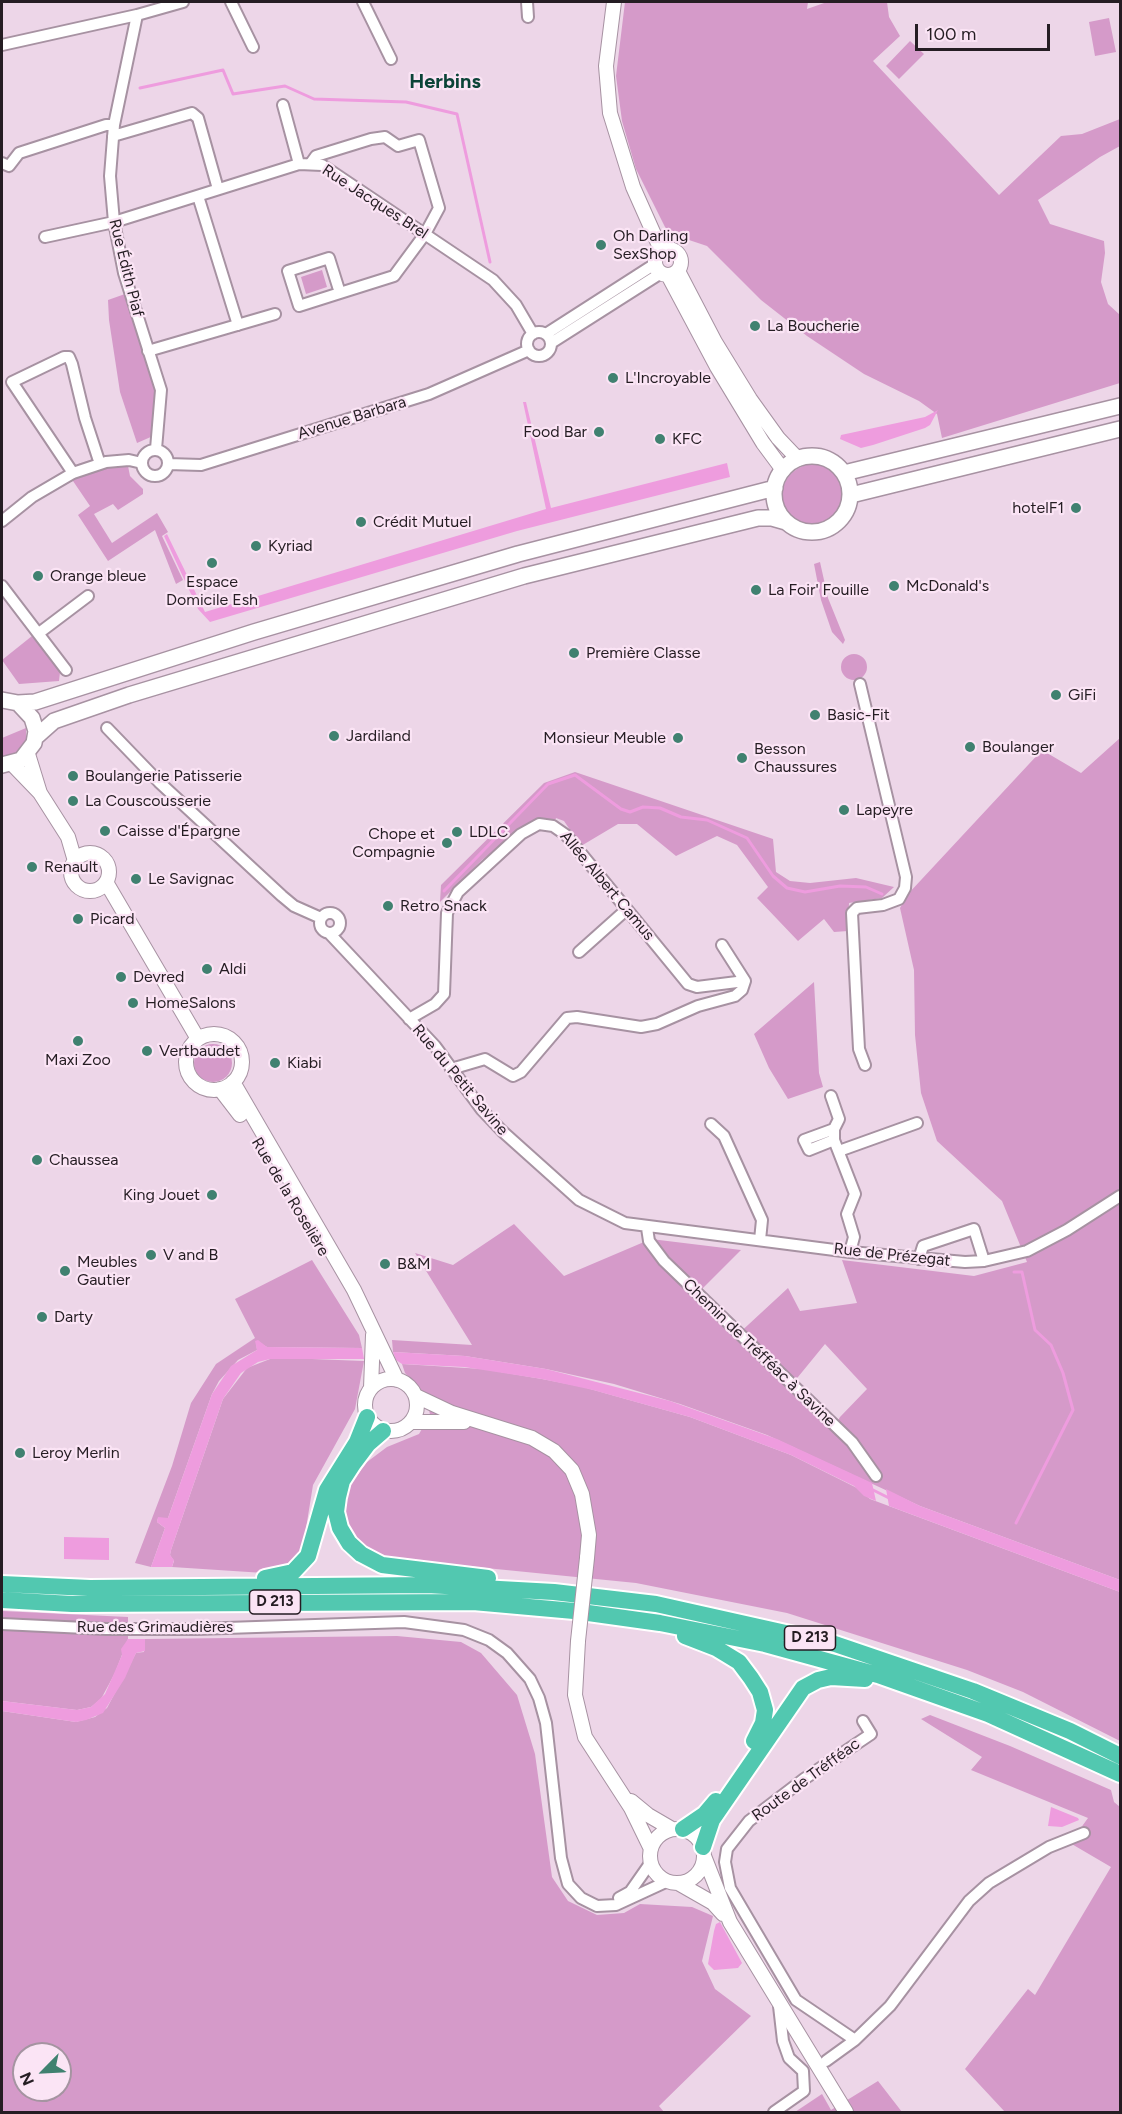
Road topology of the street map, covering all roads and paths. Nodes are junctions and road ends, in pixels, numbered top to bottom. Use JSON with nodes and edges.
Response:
{"nodes":[{"id":1,"x":183,"y":2,"type":"edge"},
{"id":2,"x":231,"y":2,"type":"edge"},
{"id":3,"x":363,"y":2,"type":"edge"},
{"id":4,"x":527,"y":2,"type":"edge"},
{"id":5,"x":614,"y":2,"type":"edge"},
{"id":6,"x":137,"y":15,"type":"junction"},
{"id":7,"x":528,"y":17,"type":"dead end"},
{"id":8,"x":2,"y":45,"type":"edge"},
{"id":9,"x":253,"y":47,"type":"dead end"},
{"id":10,"x":391,"y":58,"type":"dead end"},
{"id":11,"x":283,"y":105,"type":"dead end"},
{"id":12,"x":114,"y":130,"type":"junction"},
{"id":13,"x":2,"y":163,"type":"edge"},
{"id":14,"x":305,"y":164,"type":"junction"},
{"id":15,"x":218,"y":189,"type":"junction"},
{"id":16,"x":198,"y":196,"type":"junction"},
{"id":17,"x":114,"y":222,"type":"junction"},
{"id":18,"x":425,"y":234,"type":"junction"},
{"id":19,"x":45,"y":237,"type":"dead end"},
{"id":20,"x":661,"y":250,"type":"junction"},
{"id":21,"x":665,"y":271,"type":"junction"},
{"id":22,"x":340,"y":293,"type":"junction"},
{"id":23,"x":274,"y":314,"type":"dead end"},
{"id":24,"x":238,"y":324,"type":"junction"},
{"id":25,"x":533,"y":334,"type":"junction"},
{"id":26,"x":548,"y":338,"type":"junction"},
{"id":27,"x":529,"y":350,"type":"junction"},
{"id":28,"x":148,"y":351,"type":"junction"},
{"id":29,"x":1120,"y":406,"type":"edge"},
{"id":30,"x":1120,"y":429,"type":"edge"},
{"id":31,"x":156,"y":449,"type":"junction"},
{"id":32,"x":798,"y":459,"type":"junction"},
{"id":33,"x":142,"y":463,"type":"junction"},
{"id":34,"x":100,"y":464,"type":"junction"},
{"id":35,"x":168,"y":464,"type":"junction"},
{"id":36,"x":783,"y":470,"type":"junction"},
{"id":37,"x":73,"y":473,"type":"junction"},
{"id":38,"x":844,"y":473,"type":"junction"},
{"id":39,"x":775,"y":489,"type":"junction"},
{"id":40,"x":851,"y":495,"type":"junction"},
{"id":41,"x":2,"y":521,"type":"edge"},
{"id":42,"x":786,"y":522,"type":"junction"},
{"id":43,"x":2,"y":586,"type":"edge"},
{"id":44,"x":88,"y":596,"type":"dead end"},
{"id":45,"x":39,"y":633,"type":"junction"},
{"id":46,"x":66,"y":670,"type":"dead end"},
{"id":47,"x":860,"y":684,"type":"dead end"},
{"id":48,"x":7,"y":700,"type":"edge"},
{"id":49,"x":107,"y":728,"type":"dead end"},
{"id":50,"x":36,"y":737,"type":"junction"},
{"id":51,"x":28,"y":754,"type":"junction"},
{"id":52,"x":7,"y":765,"type":"edge"},
{"id":53,"x":40,"y":793,"type":"junction"},
{"id":54,"x":68,"y":837,"type":"junction"},
{"id":55,"x":88,"y":854,"type":"junction"},
{"id":56,"x":75,"y":861,"type":"junction"},
{"id":57,"x":102,"y":886,"type":"junction"},
{"id":58,"x":626,"y":910,"type":"junction"},
{"id":59,"x":321,"y":918,"type":"junction"},
{"id":60,"x":334,"y":931,"type":"junction"},
{"id":61,"x":722,"y":945,"type":"dead end"},
{"id":62,"x":579,"y":952,"type":"dead end"},
{"id":63,"x":745,"y":981,"type":"junction"},
{"id":64,"x":409,"y":1019,"type":"junction"},
{"id":65,"x":198,"y":1039,"type":"junction"},
{"id":66,"x":865,"y":1065,"type":"dead end"},
{"id":67,"x":451,"y":1069,"type":"junction"},
{"id":68,"x":233,"y":1082,"type":"junction"},
{"id":69,"x":220,"y":1089,"type":"junction"},
{"id":70,"x":831,"y":1096,"type":"dead end"},
{"id":71,"x":917,"y":1123,"type":"dead end"},
{"id":72,"x":711,"y":1124,"type":"dead end"},
{"id":73,"x":839,"y":1151,"type":"junction"},
{"id":74,"x":1120,"y":1196,"type":"edge"},
{"id":75,"x":647,"y":1228,"type":"junction"},
{"id":76,"x":760,"y":1240,"type":"junction"},
{"id":77,"x":850,"y":1252,"type":"junction"},
{"id":78,"x":919,"y":1259,"type":"junction"},
{"id":79,"x":984,"y":1261,"type":"junction"},
{"id":80,"x":359,"y":1304,"type":"junction"},
{"id":81,"x":373,"y":1333,"type":"junction"},
{"id":82,"x":397,"y":1380,"type":"junction"},
{"id":83,"x":371,"y":1388,"type":"junction"},
{"id":84,"x":416,"y":1396,"type":"junction"},
{"id":85,"x":367,"y":1417,"type":"junction"},
{"id":86,"x":412,"y":1422,"type":"junction"},
{"id":87,"x":478,"y":1422,"type":"junction"},
{"id":88,"x":383,"y":1431,"type":"junction"},
{"id":89,"x":876,"y":1476,"type":"dead end"},
{"id":90,"x":2,"y":1584,"type":"edge"},
{"id":91,"x":199,"y":1587,"type":"junction"},
{"id":92,"x":554,"y":1592,"type":"junction"},
{"id":93,"x":2,"y":1600,"type":"edge"},
{"id":94,"x":627,"y":1618,"type":"junction"},
{"id":95,"x":2,"y":1624,"type":"edge"},
{"id":96,"x":955,"y":1702,"type":"junction"},
{"id":97,"x":863,"y":1721,"type":"dead end"},
{"id":98,"x":1120,"y":1756,"type":"edge"},
{"id":99,"x":1120,"y":1774,"type":"edge"},
{"id":100,"x":617,"y":1787,"type":"junction"},
{"id":101,"x":677,"y":1829,"type":"junction"},
{"id":102,"x":1084,"y":1833,"type":"dead end"},
{"id":103,"x":704,"y":1852,"type":"junction"},
{"id":104,"x":651,"y":1856,"type":"junction"},
{"id":105,"x":673,"y":1882,"type":"junction"},
{"id":106,"x":581,"y":1898,"type":"junction"},
{"id":107,"x":730,"y":1922,"type":"junction"},
{"id":108,"x":774,"y":1964,"type":"junction"},
{"id":109,"x":762,"y":1974,"type":"junction"},
{"id":110,"x":778,"y":2003,"type":"junction"},
{"id":111,"x":855,"y":2040,"type":"junction"},
{"id":112,"x":826,"y":2061,"type":"dead end"},
{"id":113,"x":774,"y":2112,"type":"edge"},
{"id":114,"x":846,"y":2112,"type":"edge"}],
"edges":[{"from":1,"to":6,"type":"street"},
{"from":2,"to":9,"type":"street"},
{"from":3,"to":10,"type":"street"},
{"from":4,"to":7,"type":"street"},
{"from":5,"to":20,"type":"street"},
{"from":6,"to":8,"type":"street"},
{"from":6,"to":12,"type":"street","name":"Rue Édith Piaf"},
{"from":11,"to":14,"type":"street"},
{"from":12,"to":13,"type":"street"},
{"from":12,"to":15,"type":"street"},
{"from":12,"to":17,"type":"street","name":"Rue Édith Piaf"},
{"from":14,"to":15,"type":"street","name":"Rue Jacques Brel"},
{"from":14,"to":18,"type":"street","name":"Rue Jacques Brel"},
{"from":14,"to":18,"type":"street"},
{"from":15,"to":16,"type":"street","name":"Rue Jacques Brel"},
{"from":16,"to":17,"type":"street","name":"Rue Jacques Brel"},
{"from":16,"to":24,"type":"street"},
{"from":17,"to":19,"type":"street","name":"Rue Jacques Brel"},
{"from":17,"to":28,"type":"street","name":"Rue Édith Piaf"},
{"from":18,"to":22,"type":"street"},
{"from":18,"to":25,"type":"street","name":"Rue Jacques Brel"},
{"from":20,"to":21,"type":"street"},
{"from":20,"to":21,"type":"street"},
{"from":21,"to":26,"type":"street"},
{"from":21,"to":32,"type":"street"},
{"from":21,"to":36,"type":"street"},
{"from":22,"to":22,"type":"street"},
{"from":23,"to":24,"type":"street"},
{"from":24,"to":28,"type":"street"},
{"from":25,"to":26,"type":"street"},
{"from":25,"to":27,"type":"street"},
{"from":26,"to":27,"type":"street"},
{"from":27,"to":35,"type":"street","name":"Avenue Barbara"},
{"from":28,"to":31,"type":"street","name":"Rue Édith Piaf"},
{"from":29,"to":38,"type":"main road"},
{"from":30,"to":40,"type":"main road"},
{"from":31,"to":33,"type":"street"},
{"from":31,"to":35,"type":"street"},
{"from":32,"to":36,"type":"main road"},
{"from":32,"to":38,"type":"main road"},
{"from":33,"to":34,"type":"street"},
{"from":33,"to":35,"type":"street"},
{"from":34,"to":37,"type":"street"},
{"from":34,"to":37,"type":"street"},
{"from":36,"to":39,"type":"main road"},
{"from":37,"to":41,"type":"street"},
{"from":38,"to":40,"type":"main road"},
{"from":39,"to":42,"type":"main road"},
{"from":39,"to":48,"type":"main road"},
{"from":40,"to":42,"type":"main road"},
{"from":42,"to":50,"type":"main road"},
{"from":43,"to":45,"type":"street"},
{"from":44,"to":45,"type":"street"},
{"from":45,"to":46,"type":"street"},
{"from":47,"to":66,"type":"street"},
{"from":48,"to":50,"type":"main road"},
{"from":49,"to":59,"type":"street","name":"Rue du Petit Savine"},
{"from":50,"to":51,"type":"main road"},
{"from":51,"to":52,"type":"main road"},
{"from":51,"to":53,"type":"street"},
{"from":52,"to":53,"type":"street"},
{"from":53,"to":54,"type":"street"},
{"from":54,"to":55,"type":"street"},
{"from":54,"to":56,"type":"street"},
{"from":55,"to":56,"type":"street"},
{"from":55,"to":57,"type":"street"},
{"from":56,"to":57,"type":"street"},
{"from":57,"to":65,"type":"street"},
{"from":58,"to":62,"type":"street"},
{"from":58,"to":63,"type":"street","name":"Allée Albert Camus"},
{"from":58,"to":64,"type":"street","name":"Allée Albert Camus"},
{"from":59,"to":60,"type":"street","name":"Rue du Petit Savine"},
{"from":59,"to":60,"type":"street","name":"Rue du Petit Savine"},
{"from":60,"to":64,"type":"street","name":"Rue du Petit Savine"},
{"from":61,"to":63,"type":"street"},
{"from":63,"to":67,"type":"street"},
{"from":64,"to":67,"type":"street","name":"Rue du Petit Savine"},
{"from":65,"to":68,"type":"street"},
{"from":65,"to":69,"type":"street"},
{"from":67,"to":75,"type":"street","name":"Rue du Petit Savine"},
{"from":68,"to":69,"type":"street"},
{"from":68,"to":80,"type":"street","name":"Rue de la Roselière"},
{"from":69,"to":80,"type":"street","name":"Rue de la Roselière"},
{"from":70,"to":73,"type":"street"},
{"from":71,"to":73,"type":"street"},
{"from":72,"to":76,"type":"street"},
{"from":73,"to":77,"type":"street"},
{"from":74,"to":79,"type":"street","name":"Rue de Prézegat"},
{"from":75,"to":76,"type":"street","name":"Rue de Prézegat"},
{"from":75,"to":89,"type":"street","name":"Chemin de Tréfféac à Savine"},
{"from":76,"to":77,"type":"street","name":"Rue de Prézegat"},
{"from":77,"to":78,"type":"street","name":"Rue de Prézegat"},
{"from":78,"to":79,"type":"street","name":"Rue de Prézegat"},
{"from":78,"to":79,"type":"street"},
{"from":80,"to":81,"type":"street","name":"Rue de la Roselière"},
{"from":81,"to":82,"type":"street","name":"Rue de la Roselière"},
{"from":81,"to":83,"type":"street","name":"Rue de la Roselière"},
{"from":82,"to":83,"type":"street"},
{"from":82,"to":84,"type":"street"},
{"from":83,"to":85,"type":"street"},
{"from":84,"to":86,"type":"street"},
{"from":84,"to":87,"type":"street"},
{"from":85,"to":88,"type":"street"},
{"from":85,"to":91,"type":"highway"},
{"from":86,"to":87,"type":"street"},
{"from":86,"to":88,"type":"street"},
{"from":87,"to":100,"type":"street","bridge":true},
{"from":88,"to":92,"type":"highway"},
{"from":90,"to":91,"type":"highway","number":"D 213"},
{"from":91,"to":92,"type":"highway","number":"D 213"},
{"from":92,"to":98,"type":"highway","number":"D 213"},
{"from":93,"to":94,"type":"highway","number":"D 213"},
{"from":94,"to":96,"type":"highway","number":"D 213"},
{"from":94,"to":101,"type":"highway"},
{"from":95,"to":106,"type":"street","name":"Rue des Grimaudières"},
{"from":96,"to":99,"type":"highway","number":"D 213"},
{"from":96,"to":103,"type":"highway"},
{"from":97,"to":108,"type":"street","name":"Route de Tréfféac"},
{"from":100,"to":101,"type":"street"},
{"from":100,"to":104,"type":"street"},
{"from":101,"to":103,"type":"street"},
{"from":101,"to":104,"type":"street"},
{"from":102,"to":111,"type":"street"},
{"from":103,"to":105,"type":"street"},
{"from":103,"to":107,"type":"street"},
{"from":104,"to":105,"type":"street"},
{"from":104,"to":106,"type":"street"},
{"from":105,"to":106,"type":"street"},
{"from":105,"to":107,"type":"street"},
{"from":107,"to":109,"type":"street"},
{"from":108,"to":109,"type":"street"},
{"from":108,"to":111,"type":"street","name":"Route de Tréfféac"},
{"from":109,"to":110,"type":"street"},
{"from":110,"to":113,"type":"street"},
{"from":110,"to":114,"type":"street"},
{"from":111,"to":112,"type":"street"}]}
